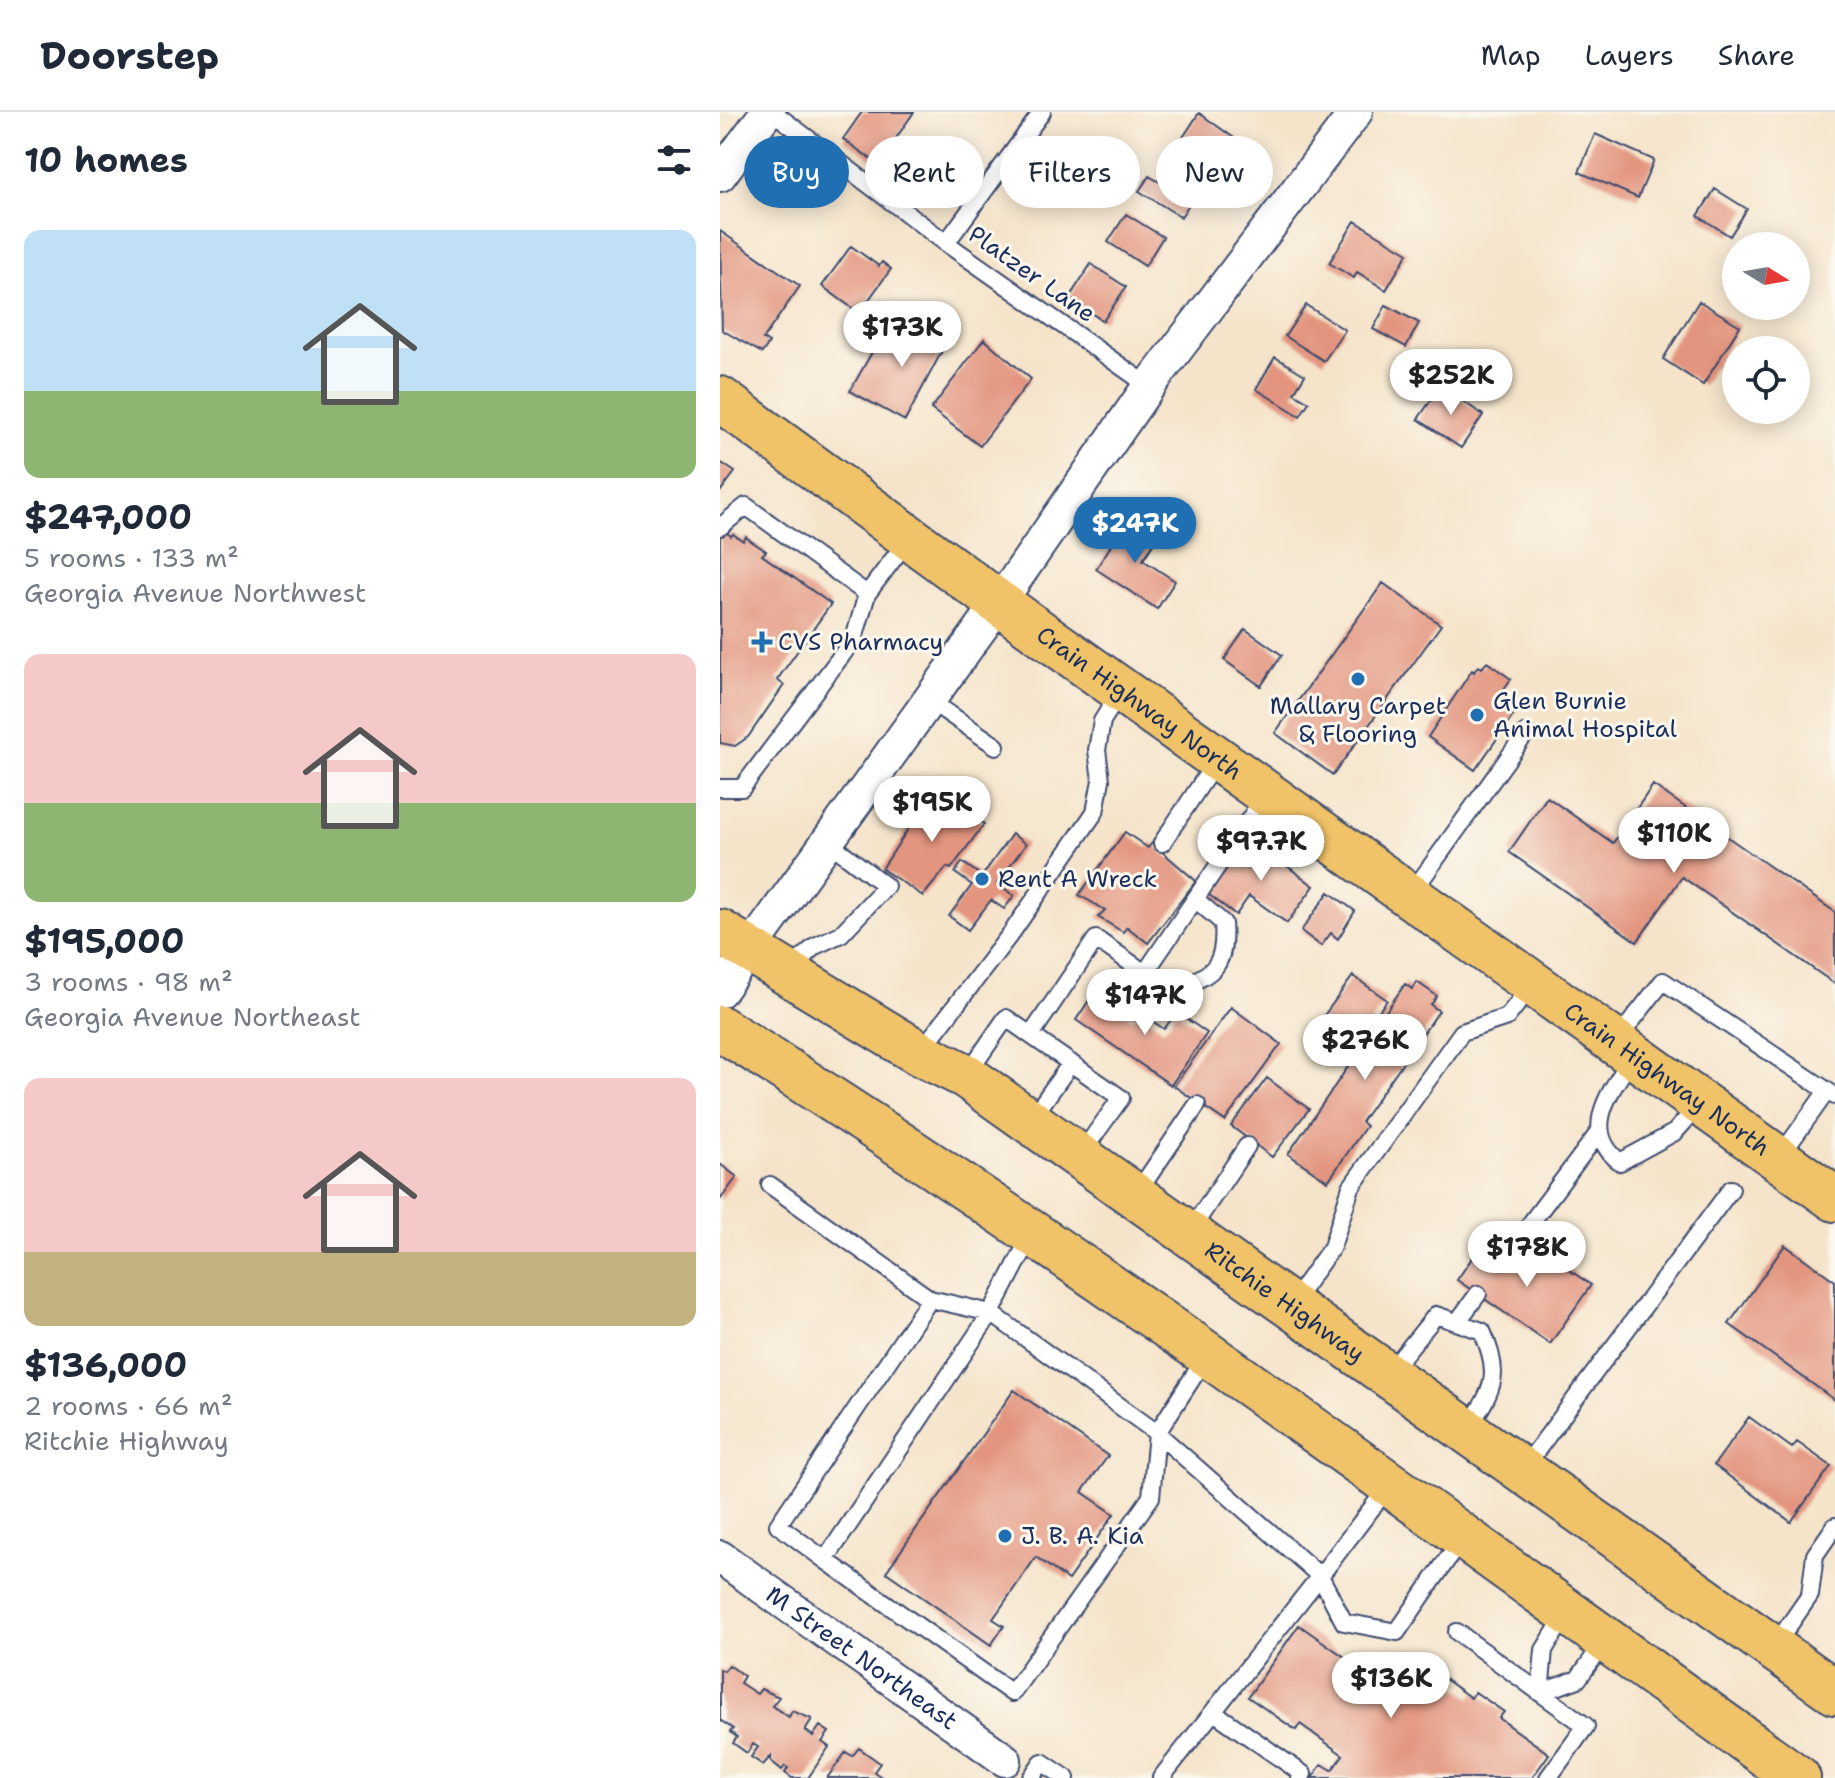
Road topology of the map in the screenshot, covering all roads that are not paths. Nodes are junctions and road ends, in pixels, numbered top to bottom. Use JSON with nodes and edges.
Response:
{"nodes":[{"id":1,"x":770,"y":112,"type":"edge"},
{"id":2,"x":1042,"y":112,"type":"edge"},
{"id":3,"x":1356,"y":112,"type":"edge"},
{"id":4,"x":720,"y":175,"type":"edge"},
{"id":5,"x":946,"y":243,"type":"junction"},
{"id":6,"x":1149,"y":386,"type":"junction"},
{"id":7,"x":720,"y":399,"type":"edge"},
{"id":8,"x":720,"y":527,"type":"edge"},
{"id":9,"x":910,"y":537,"type":"junction"},
{"id":10,"x":867,"y":594,"type":"junction"},
{"id":11,"x":999,"y":603,"type":"junction"},
{"id":12,"x":1122,"y":690,"type":"junction"},
{"id":13,"x":929,"y":700,"type":"junction"},
{"id":14,"x":1526,"y":733,"type":"dead end"},
{"id":15,"x":996,"y":746,"type":"dead end"},
{"id":16,"x":1218,"y":758,"type":"junction"},
{"id":17,"x":720,"y":788,"type":"edge"},
{"id":18,"x":1267,"y":794,"type":"junction"},
{"id":19,"x":827,"y":841,"type":"junction"},
{"id":20,"x":1162,"y":843,"type":"dead end"},
{"id":21,"x":1410,"y":896,"type":"junction"},
{"id":22,"x":1195,"y":899,"type":"junction"},
{"id":23,"x":735,"y":940,"type":"edge"},
{"id":24,"x":788,"y":971,"type":"junction"},
{"id":25,"x":1145,"y":973,"type":"junction"},
{"id":26,"x":1533,"y":984,"type":"junction"},
{"id":27,"x":720,"y":991,"type":"edge"},
{"id":28,"x":720,"y":1028,"type":"edge"},
{"id":29,"x":1031,"y":1035,"type":"junction"},
{"id":30,"x":1625,"y":1049,"type":"junction"},
{"id":31,"x":919,"y":1053,"type":"junction"},
{"id":32,"x":1071,"y":1063,"type":"junction"},
{"id":33,"x":966,"y":1076,"type":"junction"},
{"id":34,"x":1831,"y":1093,"type":"edge"},
{"id":35,"x":1701,"y":1103,"type":"junction"},
{"id":36,"x":1197,"y":1105,"type":"dead end"},
{"id":37,"x":1030,"y":1121,"type":"junction"},
{"id":38,"x":1599,"y":1132,"type":"junction"},
{"id":39,"x":1247,"y":1146,"type":"dead end"},
{"id":40,"x":1079,"y":1157,"type":"junction"},
{"id":41,"x":1779,"y":1159,"type":"junction"},
{"id":42,"x":770,"y":1185,"type":"dead end"},
{"id":43,"x":1731,"y":1189,"type":"dead end"},
{"id":44,"x":1135,"y":1197,"type":"junction"},
{"id":45,"x":1835,"y":1199,"type":"edge"},
{"id":46,"x":1033,"y":1233,"type":"junction"},
{"id":47,"x":1188,"y":1234,"type":"junction"},
{"id":48,"x":1503,"y":1260,"type":"dead end"},
{"id":49,"x":1478,"y":1294,"type":"dead end"},
{"id":50,"x":930,"y":1299,"type":"junction"},
{"id":51,"x":1289,"y":1308,"type":"junction"},
{"id":52,"x":991,"y":1313,"type":"junction"},
{"id":53,"x":1458,"y":1321,"type":"junction"},
{"id":54,"x":1207,"y":1356,"type":"junction"},
{"id":55,"x":1387,"y":1376,"type":"junction"},
{"id":56,"x":1466,"y":1431,"type":"junction"},
{"id":57,"x":1157,"y":1433,"type":"junction"},
{"id":58,"x":1522,"y":1471,"type":"junction"},
{"id":59,"x":1389,"y":1486,"type":"junction"},
{"id":60,"x":1835,"y":1526,"type":"edge"},
{"id":61,"x":1462,"y":1538,"type":"junction"},
{"id":62,"x":720,"y":1557,"type":"edge"},
{"id":63,"x":825,"y":1560,"type":"junction"},
{"id":64,"x":1320,"y":1576,"type":"junction"},
{"id":65,"x":1567,"y":1613,"type":"junction"},
{"id":66,"x":1457,"y":1632,"type":"dead end"},
{"id":67,"x":1606,"y":1640,"type":"junction"},
{"id":68,"x":1773,"y":1648,"type":"junction"},
{"id":69,"x":1835,"y":1692,"type":"edge"},
{"id":70,"x":1540,"y":1693,"type":"junction"},
{"id":71,"x":1215,"y":1713,"type":"junction"},
{"id":72,"x":1018,"y":1769,"type":"edge"},
{"id":73,"x":1066,"y":1778,"type":"edge"},
{"id":74,"x":1161,"y":1778,"type":"edge"},
{"id":75,"x":1300,"y":1778,"type":"edge"},
{"id":76,"x":1548,"y":1778,"type":"edge"},
{"id":77,"x":1798,"y":1778,"type":"edge"}],
"edges":[{"from":1,"to":4,"type":"street"},
{"from":1,"to":5,"type":"lane","name":"Platzer Lane"},
{"from":2,"to":5,"type":"lane"},
{"from":3,"to":6,"type":"street"},
{"from":5,"to":6,"type":"lane","name":"Platzer Lane"},
{"from":6,"to":11,"type":"street"},
{"from":7,"to":9,"type":"main road","name":"Crain Highway North"},
{"from":8,"to":10,"type":"lane"},
{"from":9,"to":10,"type":"lane"},
{"from":9,"to":11,"type":"main road","name":"Crain Highway North"},
{"from":10,"to":17,"type":"lane"},
{"from":11,"to":12,"type":"main road","name":"Crain Highway North"},
{"from":11,"to":13,"type":"street"},
{"from":12,"to":16,"type":"main road","name":"Crain Highway North"},
{"from":12,"to":31,"type":"lane"},
{"from":13,"to":15,"type":"lane"},
{"from":13,"to":19,"type":"street"},
{"from":14,"to":21,"type":"lane"},
{"from":16,"to":18,"type":"main road","name":"Crain Highway North"},
{"from":16,"to":20,"type":"lane"},
{"from":18,"to":21,"type":"main road","name":"Crain Highway North"},
{"from":18,"to":22,"type":"lane"},
{"from":19,"to":23,"type":"street"},
{"from":19,"to":24,"type":"lane"},
{"from":21,"to":26,"type":"main road","name":"Crain Highway North"},
{"from":22,"to":25,"type":"lane"},
{"from":22,"to":25,"type":"lane"},
{"from":23,"to":24,"type":"main road","name":"Ritchie Highway"},
{"from":23,"to":27,"type":"street"},
{"from":24,"to":31,"type":"main road","name":"Ritchie Highway"},
{"from":25,"to":29,"type":"lane"},
{"from":26,"to":30,"type":"main road","name":"Crain Highway North"},
{"from":26,"to":51,"type":"lane"},
{"from":28,"to":46,"type":"main road"},
{"from":29,"to":32,"type":"lane"},
{"from":29,"to":33,"type":"lane"},
{"from":30,"to":34,"type":"lane"},
{"from":30,"to":35,"type":"main road","name":"Crain Highway North"},
{"from":30,"to":38,"type":"lane"},
{"from":31,"to":33,"type":"main road","name":"Ritchie Highway"},
{"from":32,"to":37,"type":"lane"},
{"from":32,"to":40,"type":"lane"},
{"from":33,"to":37,"type":"main road","name":"Ritchie Highway"},
{"from":34,"to":41,"type":"lane"},
{"from":35,"to":38,"type":"lane"},
{"from":35,"to":41,"type":"main road","name":"Crain Highway North"},
{"from":36,"to":44,"type":"lane"},
{"from":37,"to":40,"type":"main road","name":"Ritchie Highway"},
{"from":38,"to":48,"type":"lane"},
{"from":39,"to":47,"type":"lane"},
{"from":40,"to":44,"type":"main road","name":"Ritchie Highway"},
{"from":41,"to":45,"type":"main road","name":"Crain Highway North"},
{"from":42,"to":50,"type":"lane"},
{"from":43,"to":58,"type":"lane"},
{"from":44,"to":47,"type":"main road","name":"Ritchie Highway"},
{"from":46,"to":52,"type":"lane"},
{"from":46,"to":54,"type":"main road"},
{"from":47,"to":51,"type":"main road","name":"Ritchie Highway"},
{"from":49,"to":53,"type":"lane"},
{"from":50,"to":52,"type":"lane"},
{"from":50,"to":63,"type":"lane"},
{"from":51,"to":55,"type":"main road","name":"Ritchie Highway"},
{"from":52,"to":57,"type":"lane"},
{"from":52,"to":63,"type":"lane"},
{"from":53,"to":55,"type":"lane"},
{"from":53,"to":56,"type":"lane"},
{"from":54,"to":57,"type":"lane"},
{"from":54,"to":59,"type":"main road"},
{"from":55,"to":56,"type":"main road","name":"Ritchie Highway"},
{"from":56,"to":58,"type":"main road","name":"Ritchie Highway"},
{"from":57,"to":63,"type":"lane"},
{"from":57,"to":64,"type":"lane"},
{"from":58,"to":68,"type":"main road","name":"Ritchie Highway"},
{"from":59,"to":61,"type":"main road"},
{"from":59,"to":64,"type":"lane"},
{"from":60,"to":68,"type":"lane"},
{"from":61,"to":64,"type":"lane"},
{"from":61,"to":65,"type":"main road"},
{"from":62,"to":72,"type":"street","name":"M Street Northeast"},
{"from":64,"to":71,"type":"lane"},
{"from":65,"to":67,"type":"main road"},
{"from":65,"to":70,"type":"lane"},
{"from":66,"to":70,"type":"lane"},
{"from":67,"to":70,"type":"lane"},
{"from":67,"to":77,"type":"main road"},
{"from":68,"to":69,"type":"main road","name":"Ritchie Highway"},
{"from":70,"to":76,"type":"lane"},
{"from":71,"to":74,"type":"lane"},
{"from":71,"to":75,"type":"lane"},
{"from":72,"to":73,"type":"lane"}]}
